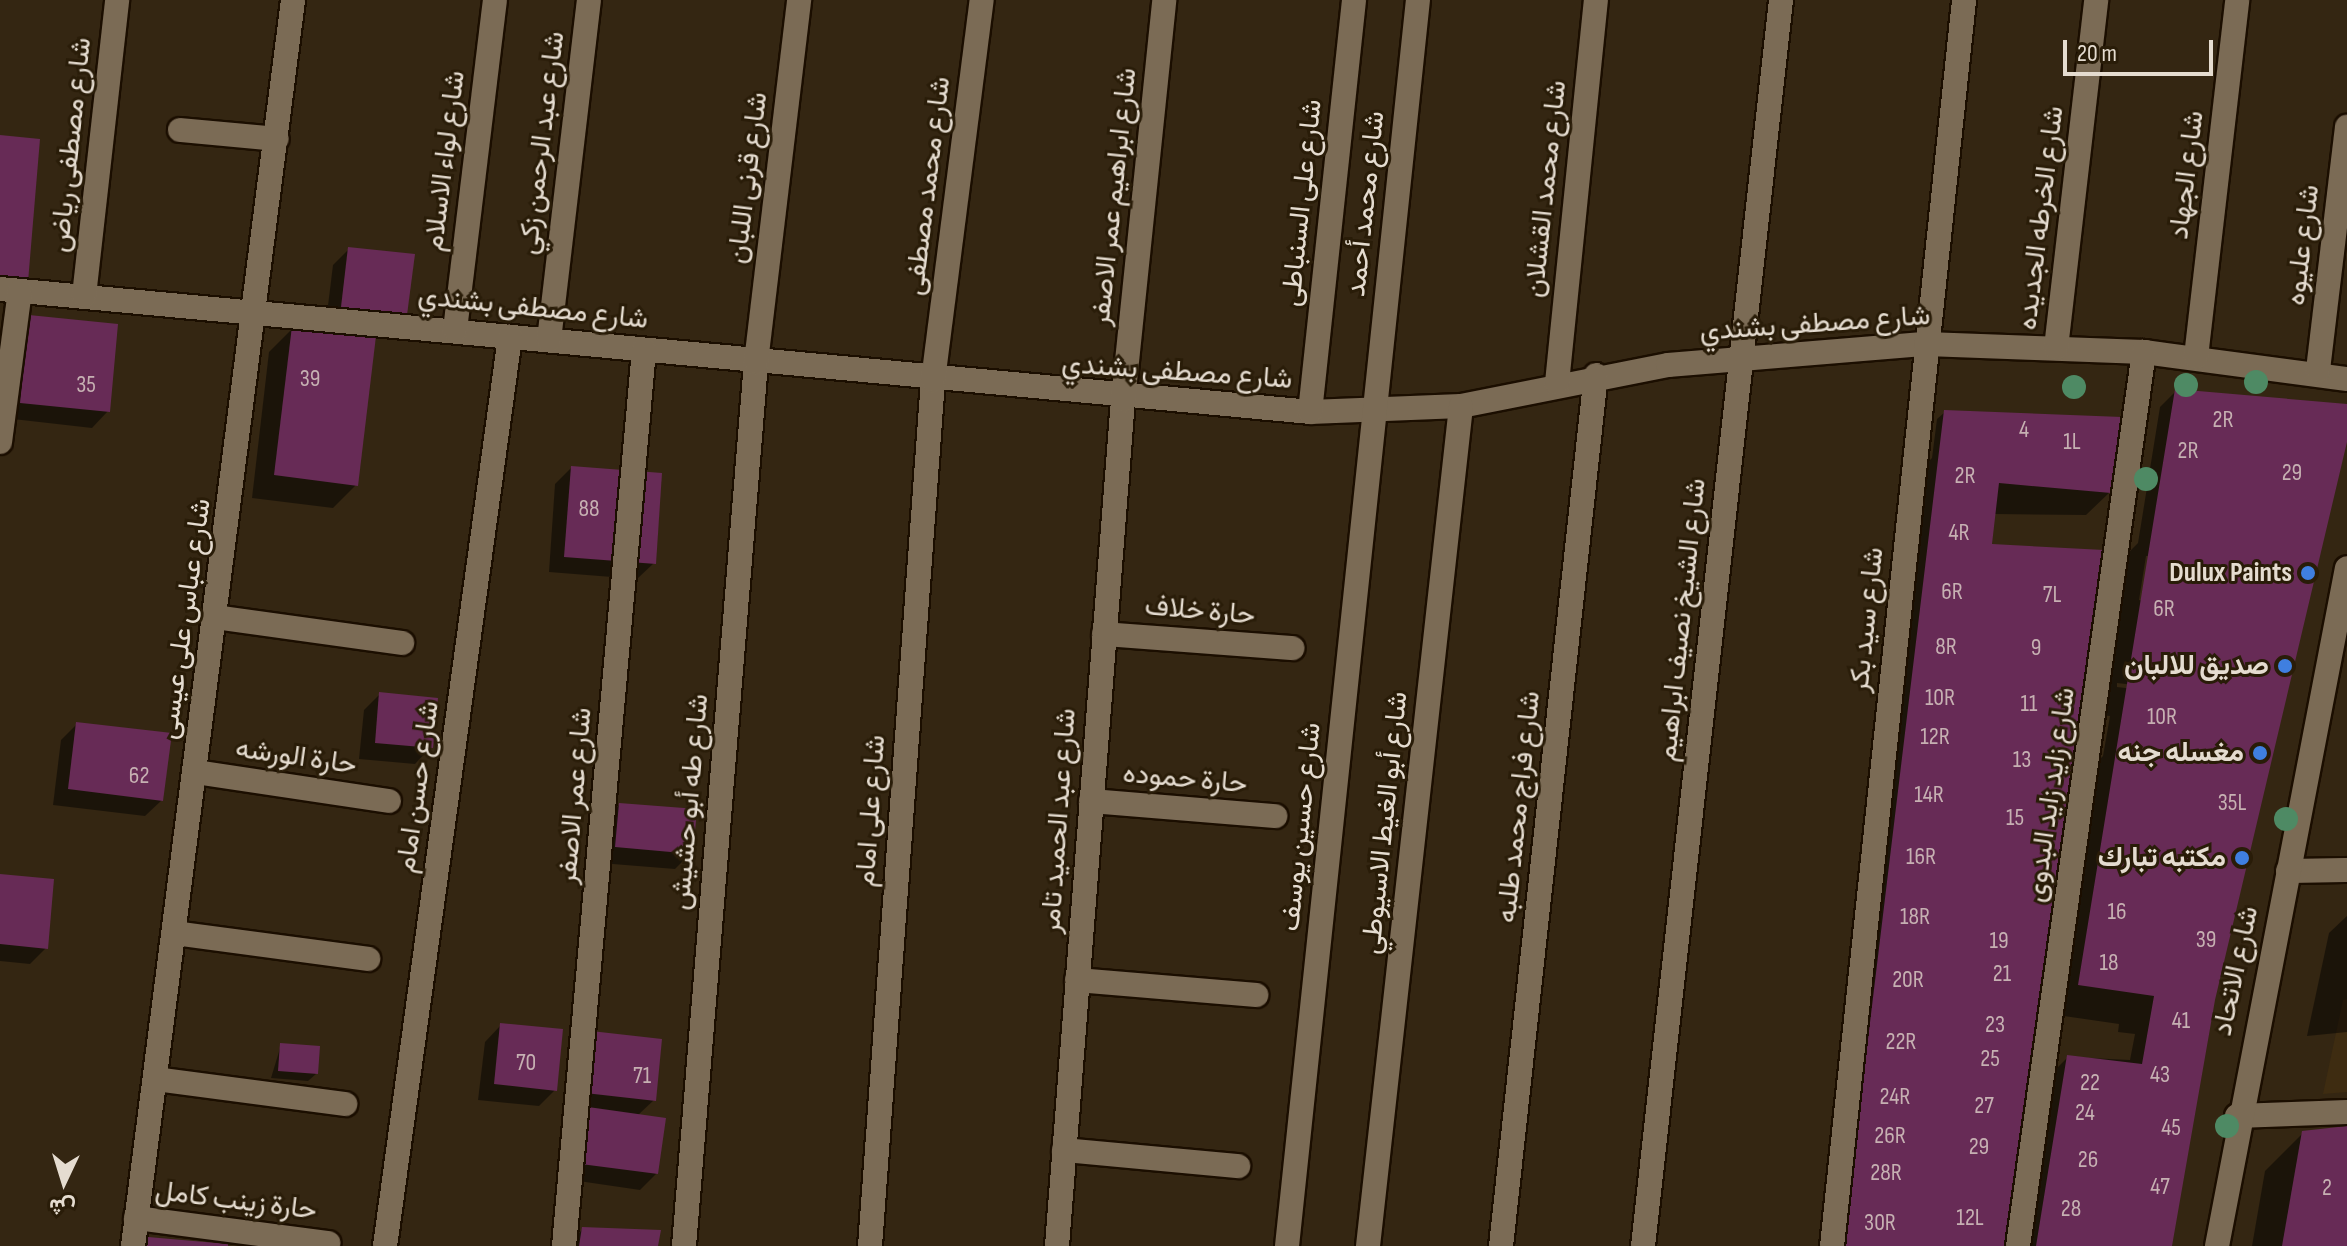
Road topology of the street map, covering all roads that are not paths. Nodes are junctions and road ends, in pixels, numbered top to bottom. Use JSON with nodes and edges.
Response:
{"nodes":[{"id":1,"x":117,"y":0,"type":"edge"},
{"id":2,"x":293,"y":0,"type":"edge"},
{"id":3,"x":495,"y":0,"type":"edge"},
{"id":4,"x":589,"y":0,"type":"edge"},
{"id":5,"x":799,"y":0,"type":"edge"},
{"id":6,"x":982,"y":0,"type":"edge"},
{"id":7,"x":1164,"y":0,"type":"edge"},
{"id":8,"x":1354,"y":0,"type":"edge"},
{"id":9,"x":1418,"y":0,"type":"edge"},
{"id":10,"x":1596,"y":0,"type":"edge"},
{"id":11,"x":1781,"y":0,"type":"edge"},
{"id":12,"x":1964,"y":0,"type":"edge"},
{"id":13,"x":2096,"y":0,"type":"edge"},
{"id":14,"x":2237,"y":0,"type":"edge"},
{"id":15,"x":2347,"y":127,"type":"edge"},
{"id":16,"x":180,"y":130,"type":"dead end"},
{"id":17,"x":277,"y":139,"type":"junction"},
{"id":18,"x":10,"y":290,"type":"edge"},
{"id":19,"x":84,"y":296,"type":"junction"},
{"id":20,"x":256,"y":310,"type":"junction"},
{"id":21,"x":455,"y":330,"type":"junction"},
{"id":22,"x":510,"y":337,"type":"junction"},
{"id":23,"x":549,"y":340,"type":"junction"},
{"id":24,"x":1926,"y":344,"type":"junction"},
{"id":25,"x":2056,"y":348,"type":"junction"},
{"id":26,"x":644,"y":350,"type":"junction"},
{"id":27,"x":2144,"y":352,"type":"junction"},
{"id":28,"x":1741,"y":356,"type":"junction"},
{"id":29,"x":2196,"y":357,"type":"junction"},
{"id":30,"x":756,"y":362,"type":"junction"},
{"id":31,"x":2318,"y":370,"type":"junction"},
{"id":32,"x":1596,"y":375,"type":"junction"},
{"id":33,"x":2347,"y":379,"type":"edge"},
{"id":34,"x":933,"y":380,"type":"junction"},
{"id":35,"x":1557,"y":383,"type":"junction"},
{"id":36,"x":1123,"y":400,"type":"junction"},
{"id":37,"x":1461,"y":406,"type":"junction"},
{"id":38,"x":1310,"y":412,"type":"junction"},
{"id":39,"x":1374,"y":414,"type":"junction"},
{"id":40,"x":0,"y":442,"type":"edge"},
{"id":41,"x":2347,"y":568,"type":"edge"},
{"id":42,"x":215,"y":617,"type":"junction"},
{"id":43,"x":1104,"y":634,"type":"junction"},
{"id":44,"x":2339,"y":641,"type":"edge"},
{"id":45,"x":402,"y":643,"type":"dead end"},
{"id":46,"x":1292,"y":648,"type":"dead end"},
{"id":47,"x":195,"y":772,"type":"junction"},
{"id":48,"x":389,"y":801,"type":"dead end"},
{"id":49,"x":1091,"y":801,"type":"junction"},
{"id":50,"x":1275,"y":816,"type":"dead end"},
{"id":51,"x":2347,"y":870,"type":"edge"},
{"id":52,"x":2288,"y":871,"type":"junction"},
{"id":53,"x":174,"y":933,"type":"junction"},
{"id":54,"x":368,"y":959,"type":"dead end"},
{"id":55,"x":1077,"y":980,"type":"junction"},
{"id":56,"x":1256,"y":995,"type":"dead end"},
{"id":57,"x":155,"y":1079,"type":"junction"},
{"id":58,"x":345,"y":1104,"type":"dead end"},
{"id":59,"x":2347,"y":1112,"type":"edge"},
{"id":60,"x":2237,"y":1116,"type":"junction"},
{"id":61,"x":1064,"y":1150,"type":"junction"},
{"id":62,"x":1238,"y":1166,"type":"dead end"},
{"id":63,"x":136,"y":1218,"type":"junction"},
{"id":64,"x":328,"y":1243,"type":"dead end"},
{"id":65,"x":133,"y":1246,"type":"edge"},
{"id":66,"x":385,"y":1246,"type":"edge"},
{"id":67,"x":564,"y":1246,"type":"edge"},
{"id":68,"x":684,"y":1246,"type":"edge"},
{"id":69,"x":870,"y":1246,"type":"edge"},
{"id":70,"x":1057,"y":1246,"type":"edge"},
{"id":71,"x":1287,"y":1246,"type":"edge"},
{"id":72,"x":1368,"y":1246,"type":"edge"},
{"id":73,"x":1501,"y":1246,"type":"edge"},
{"id":74,"x":1643,"y":1246,"type":"edge"},
{"id":75,"x":1832,"y":1246,"type":"edge"},
{"id":76,"x":2018,"y":1246,"type":"edge"},
{"id":77,"x":2217,"y":1246,"type":"edge"}],
"edges":[{"from":1,"to":19,"type":"street","name":"شارع مصطفى رياض"},
{"from":2,"to":17,"type":"street","name":"شارع عباس على عيسى"},
{"from":3,"to":21,"type":"street","name":"شارع لواء الاسلام"},
{"from":4,"to":23,"type":"street","name":"شارع عبد الرحمن زكي"},
{"from":5,"to":30,"type":"street","name":"شارع قرنى اللبان"},
{"from":6,"to":34,"type":"street","name":"شارع محمد مصطفى"},
{"from":7,"to":36,"type":"street","name":"شارع ابراهيم عمر الاصفر"},
{"from":8,"to":38,"type":"street","name":"شارع على السنباطى"},
{"from":9,"to":39,"type":"street","name":"شارع محمد أحمد"},
{"from":10,"to":35,"type":"street","name":"شارع محمد القشلان"},
{"from":11,"to":28,"type":"street","name":"شارع الشيخ نصيف ابراهيم"},
{"from":12,"to":24,"type":"street","name":"شارع سيد بكر"},
{"from":13,"to":25,"type":"street","name":"شارع الخرطه الجديده"},
{"from":14,"to":29,"type":"street","name":"شارع الجهاد"},
{"from":15,"to":31,"type":"street","name":"شارع عليوه"},
{"from":16,"to":17,"type":"street"},
{"from":17,"to":20,"type":"street","name":"شارع عباس على عيسى"},
{"from":18,"to":19,"type":"street","name":"شارع مصطفى بشندي"},
{"from":18,"to":40,"type":"street"},
{"from":19,"to":20,"type":"street","name":"شارع مصطفى بشندي"},
{"from":20,"to":21,"type":"street","name":"شارع مصطفى بشندي"},
{"from":20,"to":42,"type":"street","name":"شارع عباس على عيسى"},
{"from":21,"to":22,"type":"street","name":"شارع مصطفى بشندي"},
{"from":22,"to":23,"type":"street","name":"شارع مصطفى بشندي"},
{"from":22,"to":66,"type":"street","name":"شارع حسن امام"},
{"from":23,"to":26,"type":"street","name":"شارع مصطفى بشندي"},
{"from":24,"to":25,"type":"street","name":"شارع مصطفى بشندي"},
{"from":24,"to":28,"type":"street","name":"شارع مصطفى بشندي"},
{"from":24,"to":75,"type":"street","name":"شارع سيد بكر"},
{"from":25,"to":27,"type":"street","name":"شارع مصطفى بشندي"},
{"from":26,"to":30,"type":"street","name":"شارع مصطفى بشندي"},
{"from":26,"to":67,"type":"street","name":"شارع عمر الاصفر"},
{"from":27,"to":29,"type":"street","name":"شارع مصطفى بشندي"},
{"from":27,"to":76,"type":"street","name":"شارع زايد زايد البدوى"},
{"from":28,"to":32,"type":"street","name":"شارع مصطفى بشندي"},
{"from":28,"to":74,"type":"street","name":"شارع الشيخ نصيف ابراهيم"},
{"from":29,"to":31,"type":"street","name":"شارع مصطفى بشندي"},
{"from":30,"to":34,"type":"street","name":"شارع مصطفى بشندي"},
{"from":30,"to":68,"type":"street","name":"شارع طه أبو حشيش"},
{"from":31,"to":33,"type":"street","name":"شارع مصطفى بشندي"},
{"from":32,"to":35,"type":"street","name":"شارع مصطفى بشندي"},
{"from":32,"to":73,"type":"street","name":"شارع فراج محمد طلبه"},
{"from":34,"to":36,"type":"street","name":"شارع مصطفى بشندي"},
{"from":34,"to":69,"type":"street","name":"شارع على امام"},
{"from":35,"to":37,"type":"street","name":"شارع مصطفى بشندي"},
{"from":36,"to":38,"type":"street","name":"شارع مصطفى بشندي"},
{"from":36,"to":43,"type":"street","name":"شارع عبد الحميد تامر"},
{"from":37,"to":39,"type":"street","name":"شارع مصطفى بشندي"},
{"from":37,"to":72,"type":"street","name":"شارع أبو الغيط الاسيوطي"},
{"from":38,"to":39,"type":"street","name":"شارع مصطفى بشندي"},
{"from":39,"to":71,"type":"street","name":"شارع حسين يوسف"},
{"from":41,"to":44,"type":"street","name":"شارع الاتحاد"},
{"from":42,"to":45,"type":"street"},
{"from":42,"to":47,"type":"street","name":"شارع عباس على عيسى"},
{"from":43,"to":46,"type":"street","name":"حارة خلاف"},
{"from":43,"to":49,"type":"street","name":"شارع عبد الحميد تامر"},
{"from":44,"to":52,"type":"street","name":"شارع الاتحاد"},
{"from":47,"to":48,"type":"street","name":"حارة الورشه"},
{"from":47,"to":53,"type":"street","name":"شارع عباس على عيسى"},
{"from":49,"to":50,"type":"street","name":"حارة حموده"},
{"from":49,"to":55,"type":"street","name":"شارع عبد الحميد تامر"},
{"from":51,"to":52,"type":"street"},
{"from":52,"to":60,"type":"street","name":"شارع الاتحاد"},
{"from":53,"to":54,"type":"street"},
{"from":53,"to":57,"type":"street","name":"شارع عباس على عيسى"},
{"from":55,"to":56,"type":"street"},
{"from":55,"to":61,"type":"street","name":"شارع عبد الحميد تامر"},
{"from":57,"to":58,"type":"street"},
{"from":57,"to":63,"type":"street","name":"شارع عباس على عيسى"},
{"from":59,"to":60,"type":"street"},
{"from":60,"to":77,"type":"street","name":"شارع الاتحاد"},
{"from":61,"to":62,"type":"street"},
{"from":61,"to":70,"type":"street","name":"شارع عبد الحميد تامر"},
{"from":63,"to":64,"type":"street","name":"حارة زينب كامل"},
{"from":63,"to":65,"type":"street","name":"شارع عباس على عيسى"}]}
